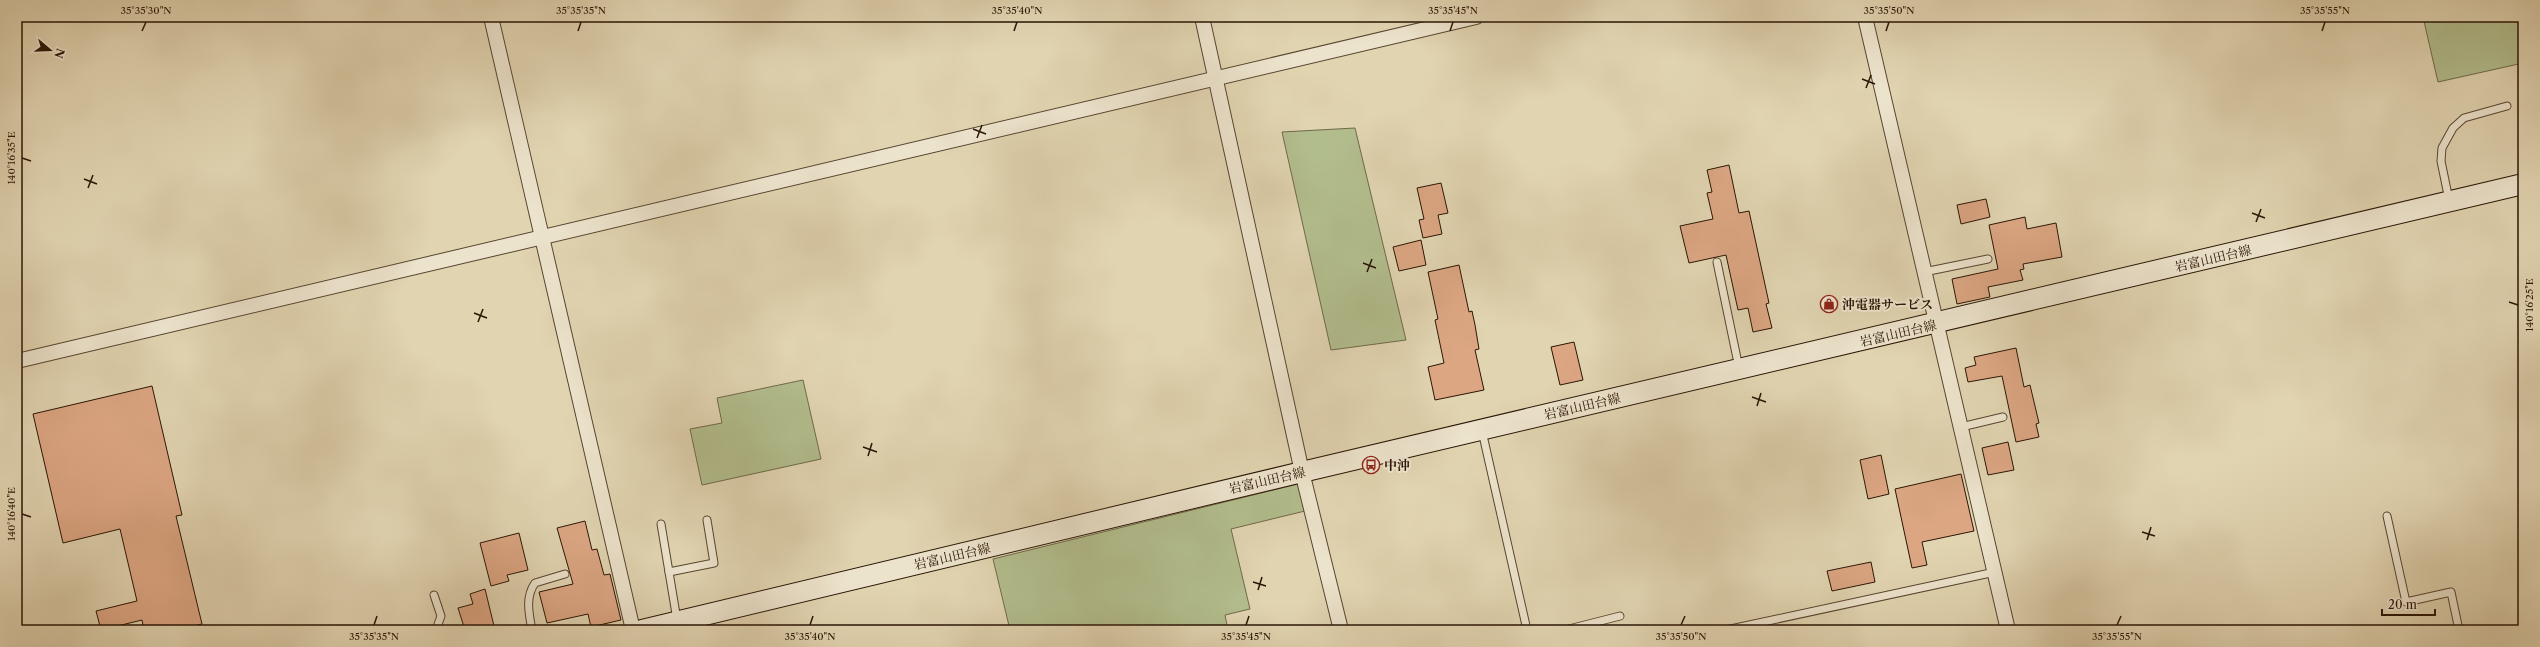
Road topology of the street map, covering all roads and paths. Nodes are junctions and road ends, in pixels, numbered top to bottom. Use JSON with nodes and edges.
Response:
{"nodes":[{"id":1,"x":491,"y":17,"type":"edge"},
{"id":2,"x":1202,"y":17,"type":"edge"},
{"id":3,"x":1476,"y":17,"type":"edge"},
{"id":4,"x":1864,"y":17,"type":"edge"},
{"id":5,"x":1217,"y":76,"type":"junction"},
{"id":6,"x":2507,"y":106,"type":"dead end"},
{"id":7,"x":2523,"y":184,"type":"edge"},
{"id":8,"x":2449,"y":202,"type":"junction"},
{"id":9,"x":543,"y":236,"type":"junction"},
{"id":10,"x":1988,"y":259,"type":"dead end"},
{"id":11,"x":1717,"y":262,"type":"dead end"},
{"id":12,"x":1924,"y":272,"type":"junction"},
{"id":13,"x":1937,"y":324,"type":"junction"},
{"id":14,"x":17,"y":361,"type":"edge"},
{"id":15,"x":1740,"y":370,"type":"junction"},
{"id":16,"x":2003,"y":417,"type":"dead end"},
{"id":17,"x":1961,"y":427,"type":"junction"},
{"id":18,"x":1482,"y":430,"type":"junction"},
{"id":19,"x":1302,"y":472,"type":"junction"},
{"id":20,"x":2387,"y":516,"type":"dead end"},
{"id":21,"x":707,"y":520,"type":"dead end"},
{"id":22,"x":660,"y":524,"type":"dead end"},
{"id":23,"x":669,"y":572,"type":"junction"},
{"id":24,"x":1995,"y":572,"type":"junction"},
{"id":25,"x":565,"y":574,"type":"dead end"},
{"id":26,"x":434,"y":594,"type":"dead end"},
{"id":27,"x":1620,"y":616,"type":"dead end"},
{"id":28,"x":677,"y":621,"type":"junction"},
{"id":29,"x":436,"y":630,"type":"edge"},
{"id":30,"x":532,"y":630,"type":"edge"},
{"id":31,"x":633,"y":630,"type":"edge"},
{"id":32,"x":642,"y":630,"type":"edge"},
{"id":33,"x":1341,"y":630,"type":"edge"},
{"id":34,"x":1527,"y":630,"type":"edge"},
{"id":35,"x":1565,"y":630,"type":"edge"},
{"id":36,"x":1726,"y":630,"type":"edge"},
{"id":37,"x":2008,"y":630,"type":"edge"},
{"id":38,"x":2459,"y":630,"type":"edge"}],
"edges":[{"from":1,"to":9,"type":"street"},
{"from":2,"to":5,"type":"street"},
{"from":3,"to":5,"type":"street"},
{"from":4,"to":12,"type":"street"},
{"from":5,"to":9,"type":"street"},
{"from":5,"to":19,"type":"street"},
{"from":6,"to":8,"type":"lane"},
{"from":7,"to":8,"type":"main road","name":"岩富山田台線"},
{"from":8,"to":13,"type":"main road","name":"岩富山田台線"},
{"from":9,"to":14,"type":"street"},
{"from":9,"to":31,"type":"street"},
{"from":10,"to":12,"type":"lane"},
{"from":11,"to":15,"type":"lane"},
{"from":12,"to":13,"type":"street"},
{"from":13,"to":15,"type":"main road","name":"岩富山田台線"},
{"from":13,"to":17,"type":"street"},
{"from":15,"to":18,"type":"main road","name":"岩富山田台線"},
{"from":16,"to":17,"type":"lane"},
{"from":17,"to":24,"type":"street"},
{"from":18,"to":19,"type":"main road","name":"岩富山田台線"},
{"from":18,"to":34,"type":"lane"},
{"from":19,"to":28,"type":"main road","name":"岩富山田台線"},
{"from":19,"to":33,"type":"street"},
{"from":20,"to":38,"type":"lane"},
{"from":21,"to":23,"type":"lane"},
{"from":22,"to":23,"type":"lane"},
{"from":23,"to":28,"type":"lane"},
{"from":24,"to":36,"type":"lane"},
{"from":24,"to":37,"type":"street"},
{"from":25,"to":30,"type":"lane"},
{"from":26,"to":29,"type":"lane"},
{"from":27,"to":35,"type":"lane"},
{"from":28,"to":32,"type":"main road","name":"岩富山田台線"}]}
